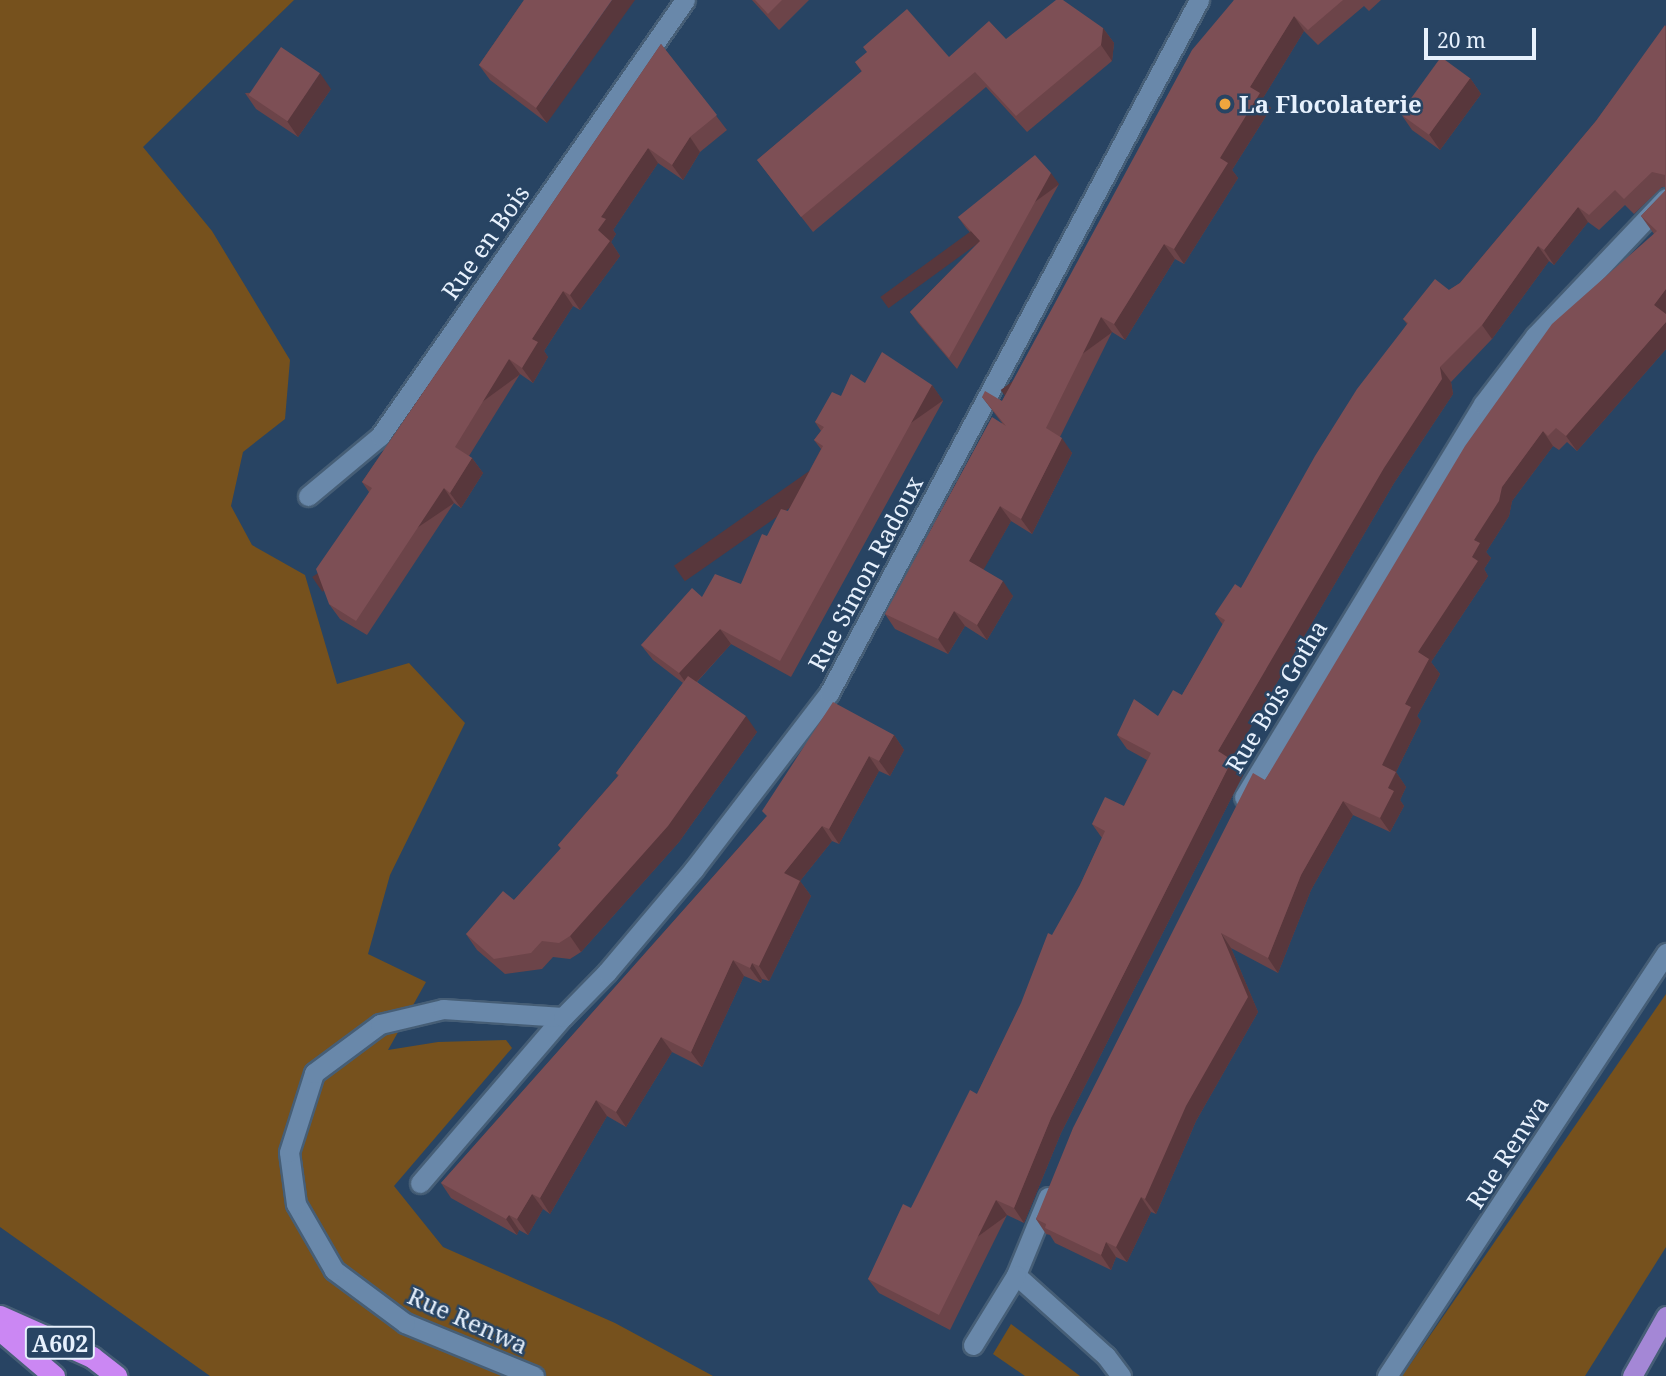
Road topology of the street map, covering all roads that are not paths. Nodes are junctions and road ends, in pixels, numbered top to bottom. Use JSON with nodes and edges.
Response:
{"nodes":[{"id":1,"x":685,"y":0,"type":"edge"},
{"id":2,"x":1199,"y":0,"type":"edge"},
{"id":3,"x":1666,"y":198,"type":"edge"},
{"id":4,"x":307,"y":496,"type":"dead end"},
{"id":5,"x":1232,"y":820,"type":"edge"},
{"id":6,"x":1666,"y":953,"type":"edge"},
{"id":7,"x":563,"y":1017,"type":"junction"},
{"id":8,"x":1057,"y":1175,"type":"edge"},
{"id":9,"x":420,"y":1183,"type":"dead end"},
{"id":10,"x":1016,"y":1275,"type":"junction"},
{"id":11,"x":1666,"y":1315,"type":"edge"},
{"id":12,"x":0,"y":1317,"type":"edge"},
{"id":13,"x":0,"y":1330,"type":"edge"},
{"id":14,"x":973,"y":1345,"type":"dead end"},
{"id":15,"x":54,"y":1376,"type":"edge"},
{"id":16,"x":116,"y":1376,"type":"edge"},
{"id":17,"x":534,"y":1376,"type":"edge"},
{"id":18,"x":1121,"y":1376,"type":"edge"},
{"id":19,"x":1387,"y":1376,"type":"edge"},
{"id":20,"x":1632,"y":1376,"type":"edge"}],
"edges":[{"from":1,"to":4,"type":"street","name":"Rue en Bois"},
{"from":2,"to":7,"type":"street","name":"Rue Simon Radoux"},
{"from":3,"to":5,"type":"street","name":"Rue Bois Gotha"},
{"from":6,"to":19,"type":"street","name":"Rue Renwa"},
{"from":7,"to":9,"type":"street","name":"Rue Simon Radoux"},
{"from":7,"to":17,"type":"street","name":"Rue Renwa"},
{"from":8,"to":10,"type":"street"},
{"from":10,"to":14,"type":"street"},
{"from":10,"to":18,"type":"street"},
{"from":11,"to":20,"type":"main road"},
{"from":12,"to":16,"type":"highway","number":"A602"},
{"from":13,"to":15,"type":"highway"}]}
